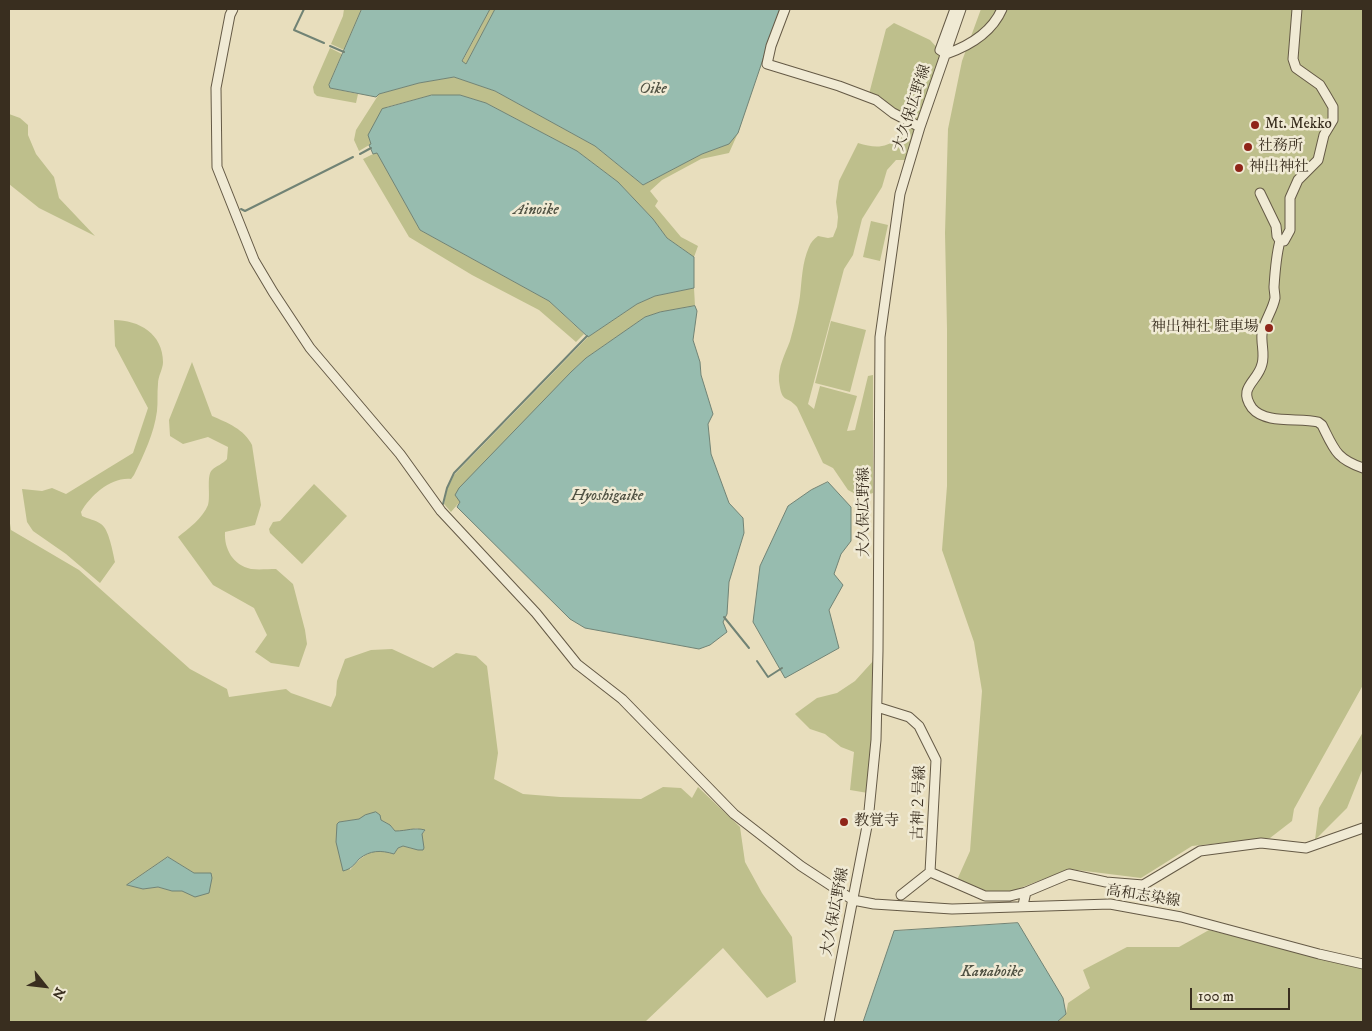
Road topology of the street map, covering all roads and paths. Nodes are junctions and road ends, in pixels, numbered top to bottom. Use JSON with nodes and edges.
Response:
{"nodes":[{"id":1,"x":232,"y":9,"type":"edge"},
{"id":2,"x":785,"y":9,"type":"edge"},
{"id":3,"x":954,"y":9,"type":"edge"},
{"id":4,"x":961,"y":9,"type":"edge"},
{"id":5,"x":1002,"y":9,"type":"edge"},
{"id":6,"x":1297,"y":9,"type":"edge"},
{"id":7,"x":946,"y":54,"type":"junction"},
{"id":8,"x":920,"y":127,"type":"junction"},
{"id":9,"x":1260,"y":193,"type":"dead end"},
{"id":10,"x":1280,"y":241,"type":"junction"},
{"id":11,"x":1363,"y":468,"type":"edge"},
{"id":12,"x":877,"y":707,"type":"junction"},
{"id":13,"x":1363,"y":828,"type":"edge"},
{"id":14,"x":930,"y":872,"type":"junction"},
{"id":15,"x":1026,"y":892,"type":"junction"},
{"id":16,"x":901,"y":895,"type":"dead end"},
{"id":17,"x":853,"y":900,"type":"junction"},
{"id":18,"x":1024,"y":905,"type":"junction"},
{"id":19,"x":1363,"y":964,"type":"edge"},
{"id":20,"x":829,"y":1022,"type":"edge"}],
"edges":[{"from":1,"to":17,"type":"street"},
{"from":2,"to":8,"type":"street"},
{"from":3,"to":7,"type":"street"},
{"from":4,"to":7,"type":"street","name":"大久保広野線"},
{"from":5,"to":7,"type":"street"},
{"from":6,"to":10,"type":"street"},
{"from":7,"to":8,"type":"street","name":"大久保広野線"},
{"from":8,"to":12,"type":"street","name":"大久保広野線"},
{"from":9,"to":10,"type":"street"},
{"from":10,"to":11,"type":"street"},
{"from":12,"to":14,"type":"street","name":"古神２号線"},
{"from":12,"to":17,"type":"street","name":"大久保広野線"},
{"from":13,"to":15,"type":"street"},
{"from":14,"to":15,"type":"street"},
{"from":14,"to":16,"type":"street"},
{"from":15,"to":18,"type":"street"},
{"from":17,"to":18,"type":"street","name":"高和志染線"},
{"from":17,"to":20,"type":"street","name":"大久保広野線"},
{"from":18,"to":19,"type":"street","name":"高和志染線"}]}
